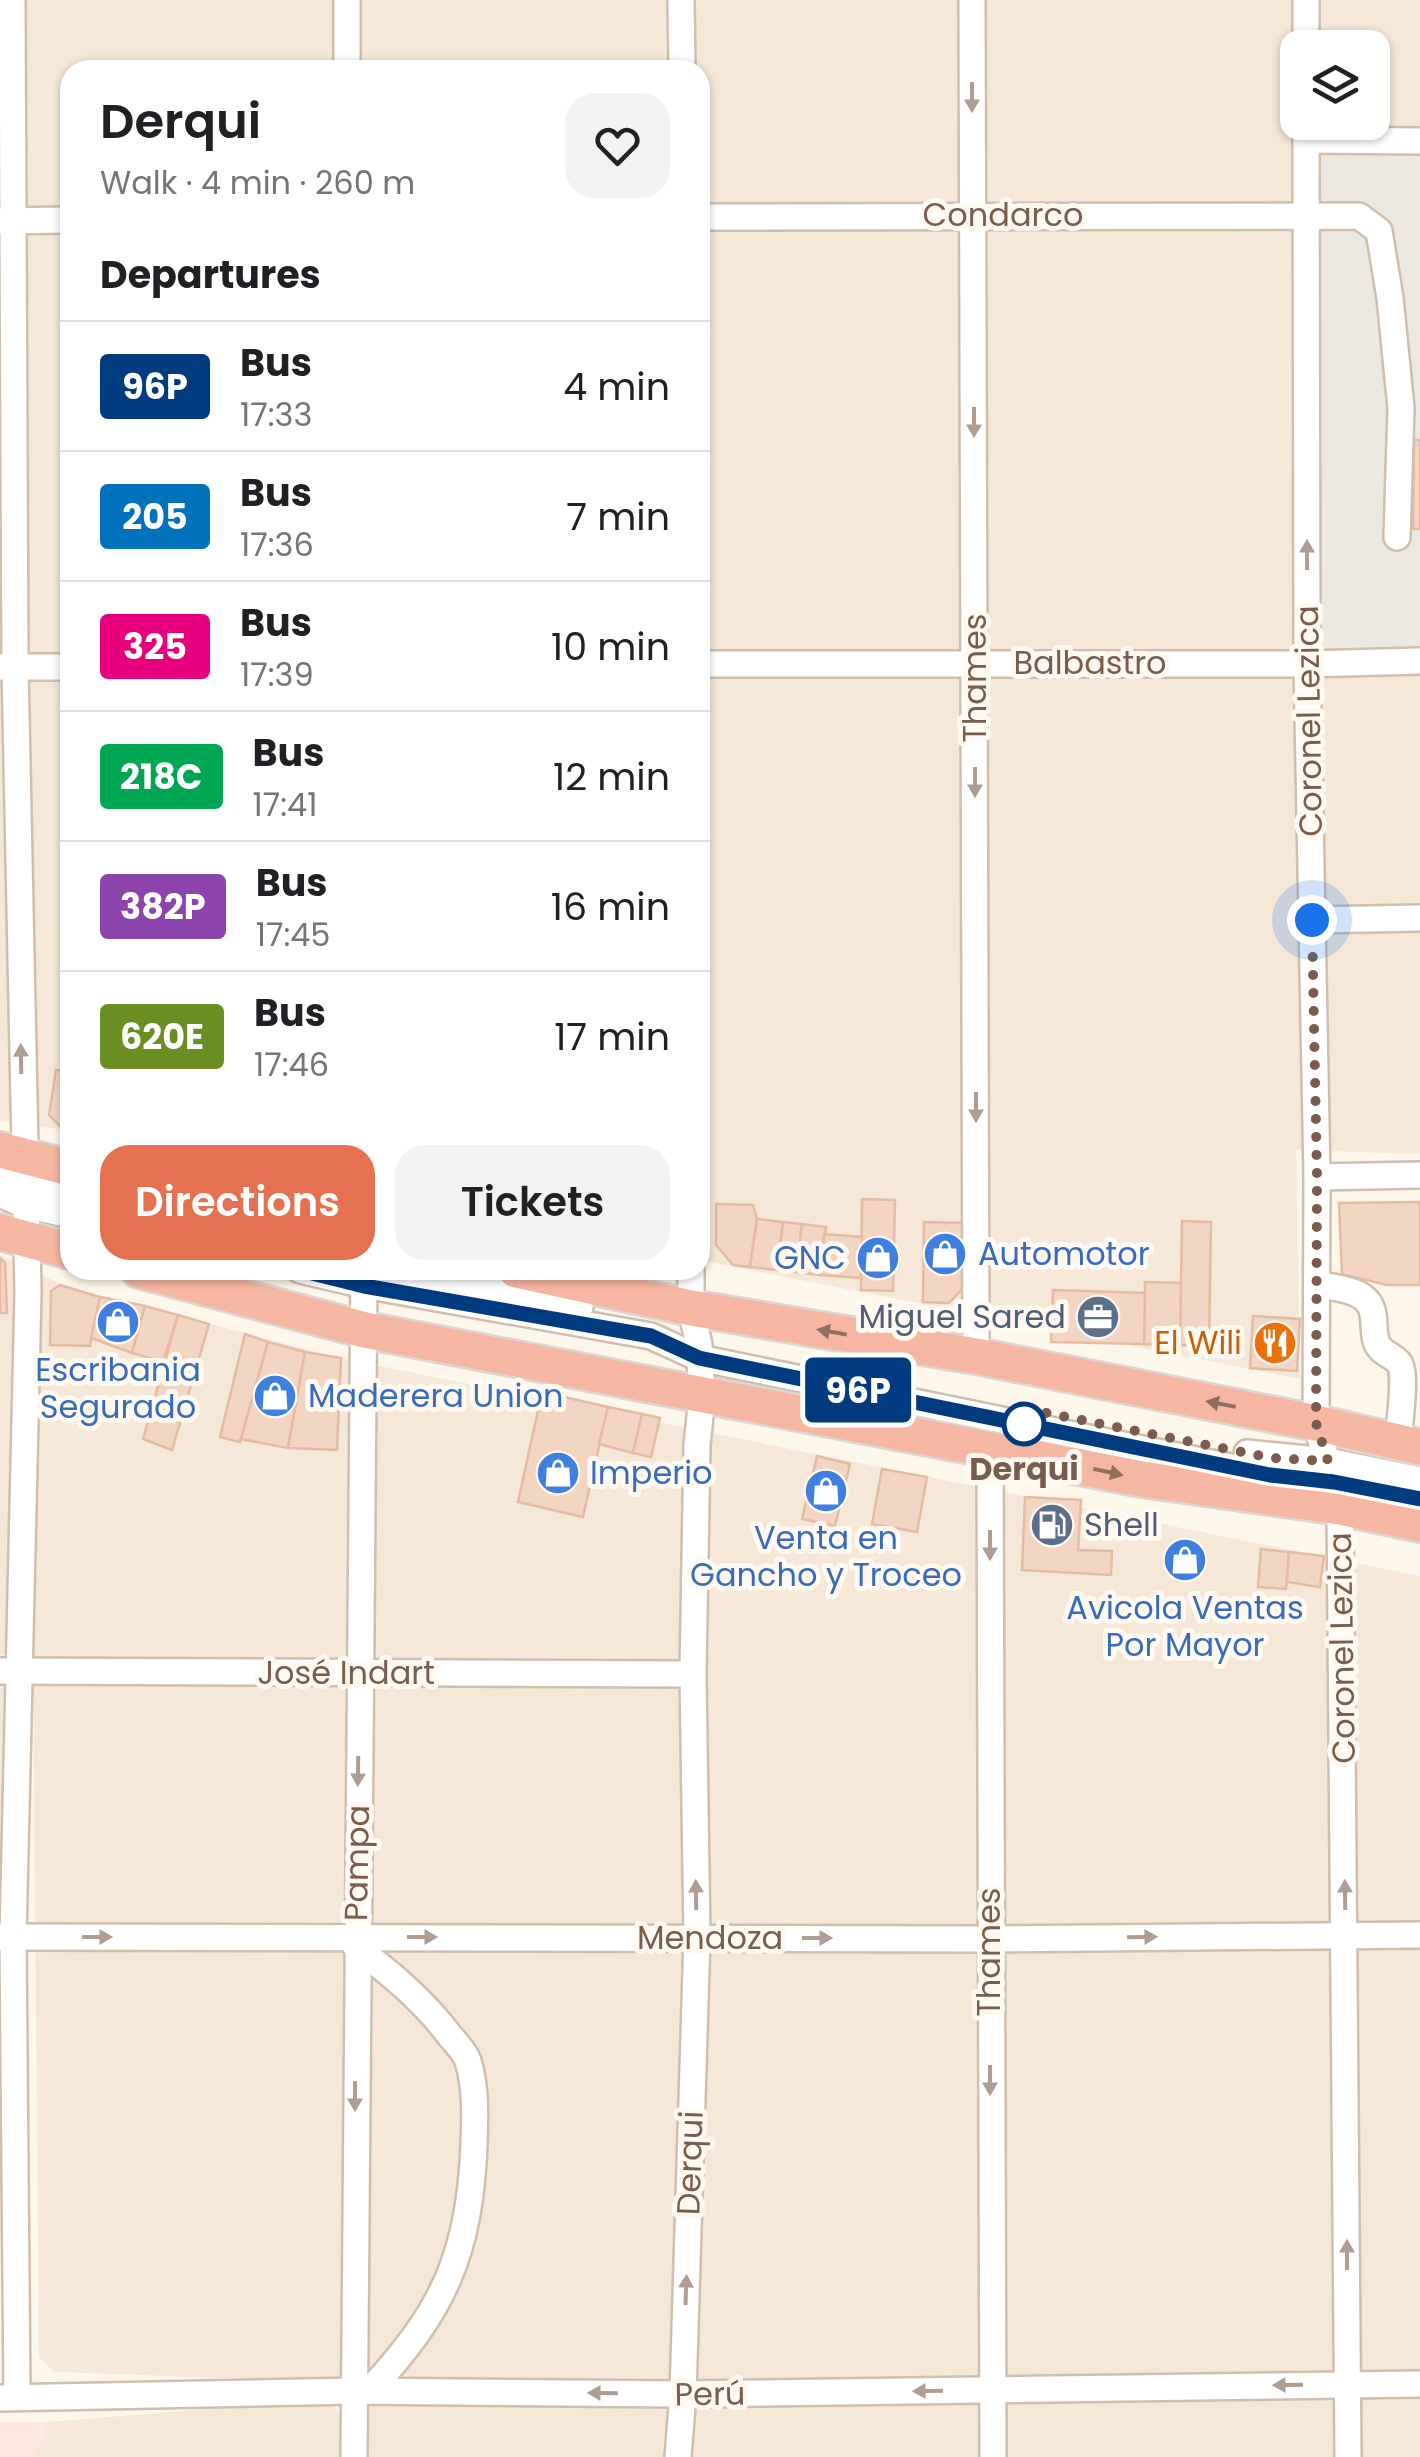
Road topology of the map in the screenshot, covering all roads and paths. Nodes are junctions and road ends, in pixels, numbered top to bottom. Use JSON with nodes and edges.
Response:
{"nodes":[{"id":1,"x":12,"y":0,"type":"edge"},
{"id":2,"x":347,"y":0,"type":"edge"},
{"id":3,"x":681,"y":0,"type":"edge"},
{"id":4,"x":972,"y":0,"type":"edge"},
{"id":5,"x":1306,"y":0,"type":"edge"},
{"id":6,"x":1306,"y":30,"type":"edge"},
{"id":7,"x":347,"y":60,"type":"edge"},
{"id":8,"x":682,"y":60,"type":"edge"},
{"id":9,"x":1390,"y":138,"type":"edge"},
{"id":10,"x":1306,"y":140,"type":"edge"},
{"id":11,"x":1420,"y":141,"type":"edge"},
{"id":12,"x":973,"y":214,"type":"junction"},
{"id":13,"x":710,"y":216,"type":"edge"},
{"id":14,"x":1307,"y":217,"type":"junction"},
{"id":15,"x":6,"y":220,"type":"edge"},
{"id":16,"x":60,"y":220,"type":"edge"},
{"id":17,"x":1397,"y":537,"type":"dead end"},
{"id":18,"x":1420,"y":661,"type":"edge"},
{"id":19,"x":975,"y":662,"type":"junction"},
{"id":20,"x":710,"y":664,"type":"edge"},
{"id":21,"x":1307,"y":664,"type":"junction"},
{"id":22,"x":7,"y":667,"type":"edge"},
{"id":23,"x":60,"y":667,"type":"edge"},
{"id":24,"x":1420,"y":918,"type":"edge"},
{"id":25,"x":1312,"y":920,"type":"junction"},
{"id":26,"x":60,"y":1169,"type":"edge"},
{"id":27,"x":15,"y":1174,"type":"edge"},
{"id":28,"x":1420,"y":1175,"type":"edge"},
{"id":29,"x":1317,"y":1177,"type":"junction"},
{"id":30,"x":60,"y":1190,"type":"edge"},
{"id":31,"x":0,"y":1194,"type":"edge"},
{"id":32,"x":60,"y":1208,"type":"edge"},
{"id":33,"x":13,"y":1236,"type":"edge"},
{"id":34,"x":60,"y":1248,"type":"edge"},
{"id":35,"x":178,"y":1280,"type":"edge"},
{"id":36,"x":364,"y":1280,"type":"edge"},
{"id":37,"x":374,"y":1280,"type":"edge"},
{"id":38,"x":458,"y":1280,"type":"edge"},
{"id":39,"x":562,"y":1280,"type":"edge"},
{"id":40,"x":691,"y":1280,"type":"edge"},
{"id":41,"x":1317,"y":1284,"type":"junction"},
{"id":42,"x":691,"y":1308,"type":"junction"},
{"id":43,"x":366,"y":1330,"type":"junction"},
{"id":44,"x":699,"y":1351,"type":"junction"},
{"id":45,"x":976,"y":1356,"type":"junction"},
{"id":46,"x":702,"y":1397,"type":"junction"},
{"id":47,"x":1316,"y":1423,"type":"junction"},
{"id":48,"x":1409,"y":1444,"type":"edge"},
{"id":49,"x":990,"y":1448,"type":"junction"},
{"id":50,"x":1420,"y":1480,"type":"edge"},
{"id":51,"x":1334,"y":1483,"type":"junction"},
{"id":52,"x":1420,"y":1499,"type":"edge"},
{"id":53,"x":1420,"y":1524,"type":"edge"},
{"id":54,"x":10,"y":1672,"type":"edge"},
{"id":55,"x":360,"y":1673,"type":"junction"},
{"id":56,"x":693,"y":1674,"type":"junction"},
{"id":57,"x":1346,"y":1935,"type":"junction"},
{"id":58,"x":1420,"y":1935,"type":"edge"},
{"id":59,"x":7,"y":1937,"type":"edge"},
{"id":60,"x":697,"y":1937,"type":"junction"},
{"id":61,"x":989,"y":1939,"type":"junction"},
{"id":62,"x":356,"y":1942,"type":"junction"},
{"id":63,"x":1348,"y":2384,"type":"junction"},
{"id":64,"x":1420,"y":2384,"type":"edge"},
{"id":65,"x":992,"y":2390,"type":"junction"},
{"id":66,"x":362,"y":2391,"type":"junction"},
{"id":67,"x":683,"y":2394,"type":"junction"},
{"id":68,"x":9,"y":2398,"type":"edge"},
{"id":69,"x":354,"y":2457,"type":"edge"},
{"id":70,"x":678,"y":2457,"type":"edge"},
{"id":71,"x":992,"y":2457,"type":"edge"},
{"id":72,"x":1348,"y":2457,"type":"edge"}],
"edges":[{"from":1,"to":15,"type":"street"},
{"from":2,"to":7,"type":"street"},
{"from":3,"to":8,"type":"street"},
{"from":4,"to":12,"type":"street","name":"Thames","one_way":true},
{"from":5,"to":6,"type":"street"},
{"from":9,"to":11,"type":"street"},
{"from":10,"to":14,"type":"street","name":"Coronel Lezica"},
{"from":12,"to":13,"type":"street","name":"Condarco"},
{"from":12,"to":14,"type":"street","name":"Condarco"},
{"from":12,"to":19,"type":"street","name":"Thames","one_way":true},
{"from":14,"to":17,"type":"street","name":"Condarco"},
{"from":21,"to":14,"type":"street","name":"Coronel Lezica","one_way":true},
{"from":15,"to":16,"type":"street"},
{"from":15,"to":22,"type":"street"},
{"from":18,"to":21,"type":"street","name":"Balbastro"},
{"from":19,"to":20,"type":"street","name":"Balbastro"},
{"from":19,"to":21,"type":"street","name":"Balbastro"},
{"from":19,"to":45,"type":"street","name":"Thames","one_way":true},
{"from":21,"to":25,"type":"street","name":"Coronel Lezica"},
{"from":22,"to":23,"type":"street"},
{"from":27,"to":22,"type":"street","one_way":true},
{"from":24,"to":25,"type":"street"},
{"from":25,"to":29,"type":"street","name":"Coronel Lezica"},
{"from":26,"to":27,"type":"highway"},
{"from":27,"to":30,"type":"street"},
{"from":27,"to":31,"type":"street"},
{"from":27,"to":32,"type":"street"},
{"from":27,"to":33,"type":"street"},
{"from":28,"to":29,"type":"street"},
{"from":29,"to":41,"type":"street","name":"Coronel Lezica"},
{"from":33,"to":34,"type":"highway"},
{"from":33,"to":54,"type":"street"},
{"from":35,"to":43,"type":"highway"},
{"from":36,"to":43,"type":"street","name":"Pampa"},
{"from":37,"to":44,"type":"street"},
{"from":38,"to":44,"type":"street"},
{"from":39,"to":42,"type":"highway"},
{"from":40,"to":42,"type":"street","name":"Derqui"},
{"from":41,"to":47,"type":"street","name":"Coronel Lezica"},
{"from":41,"to":48,"type":"street"},
{"from":42,"to":44,"type":"street","name":"Derqui"},
{"from":45,"to":42,"type":"highway","one_way":true},
{"from":43,"to":46,"type":"highway"},
{"from":43,"to":55,"type":"street","name":"Pampa"},
{"from":44,"to":46,"type":"street","name":"Derqui"},
{"from":44,"to":51,"type":"street"},
{"from":47,"to":45,"type":"highway","one_way":true},
{"from":46,"to":49,"type":"highway"},
{"from":46,"to":56,"type":"street","name":"Derqui"},
{"from":47,"to":48,"type":"highway"},
{"from":47,"to":51,"type":"street","name":"Coronel Lezica"},
{"from":49,"to":51,"type":"highway","one_way":true},
{"from":49,"to":61,"type":"street","name":"Thames","one_way":true},
{"from":50,"to":51,"type":"street"},
{"from":51,"to":52,"type":"street"},
{"from":51,"to":53,"type":"highway"},
{"from":57,"to":51,"type":"street","name":"Coronel Lezica","one_way":true},
{"from":54,"to":55,"type":"street","name":"José Indart"},
{"from":54,"to":59,"type":"street"},
{"from":55,"to":56,"type":"street","name":"José Indart"},
{"from":55,"to":62,"type":"street","name":"Pampa","one_way":true},
{"from":60,"to":56,"type":"street","name":"Derqui","one_way":true},
{"from":57,"to":58,"type":"street","name":"Mendoza"},
{"from":61,"to":57,"type":"street","name":"Mendoza","one_way":true},
{"from":63,"to":57,"type":"street","name":"Coronel Lezica","one_way":true},
{"from":59,"to":62,"type":"street","name":"Mendoza","one_way":true},
{"from":59,"to":68,"type":"street"},
{"from":60,"to":61,"type":"street","name":"Mendoza","one_way":true},
{"from":62,"to":60,"type":"street","name":"Mendoza","one_way":true},
{"from":67,"to":60,"type":"street","name":"Derqui","one_way":true},
{"from":61,"to":65,"type":"street","name":"Thames","one_way":true},
{"from":62,"to":66,"type":"street","name":"Pampa","one_way":true},
{"from":62,"to":66,"type":"street"},
{"from":63,"to":64,"type":"street","name":"Perú"},
{"from":63,"to":65,"type":"street","name":"Perú","one_way":true},
{"from":63,"to":72,"type":"street","name":"Coronel Lezica"},
{"from":65,"to":67,"type":"street","name":"Perú","one_way":true},
{"from":65,"to":71,"type":"street","name":"Thames"},
{"from":67,"to":66,"type":"street","name":"Perú","one_way":true},
{"from":66,"to":68,"type":"street","name":"Perú"},
{"from":66,"to":69,"type":"street","name":"Pampa"},
{"from":67,"to":70,"type":"street","name":"Derqui"}]}
